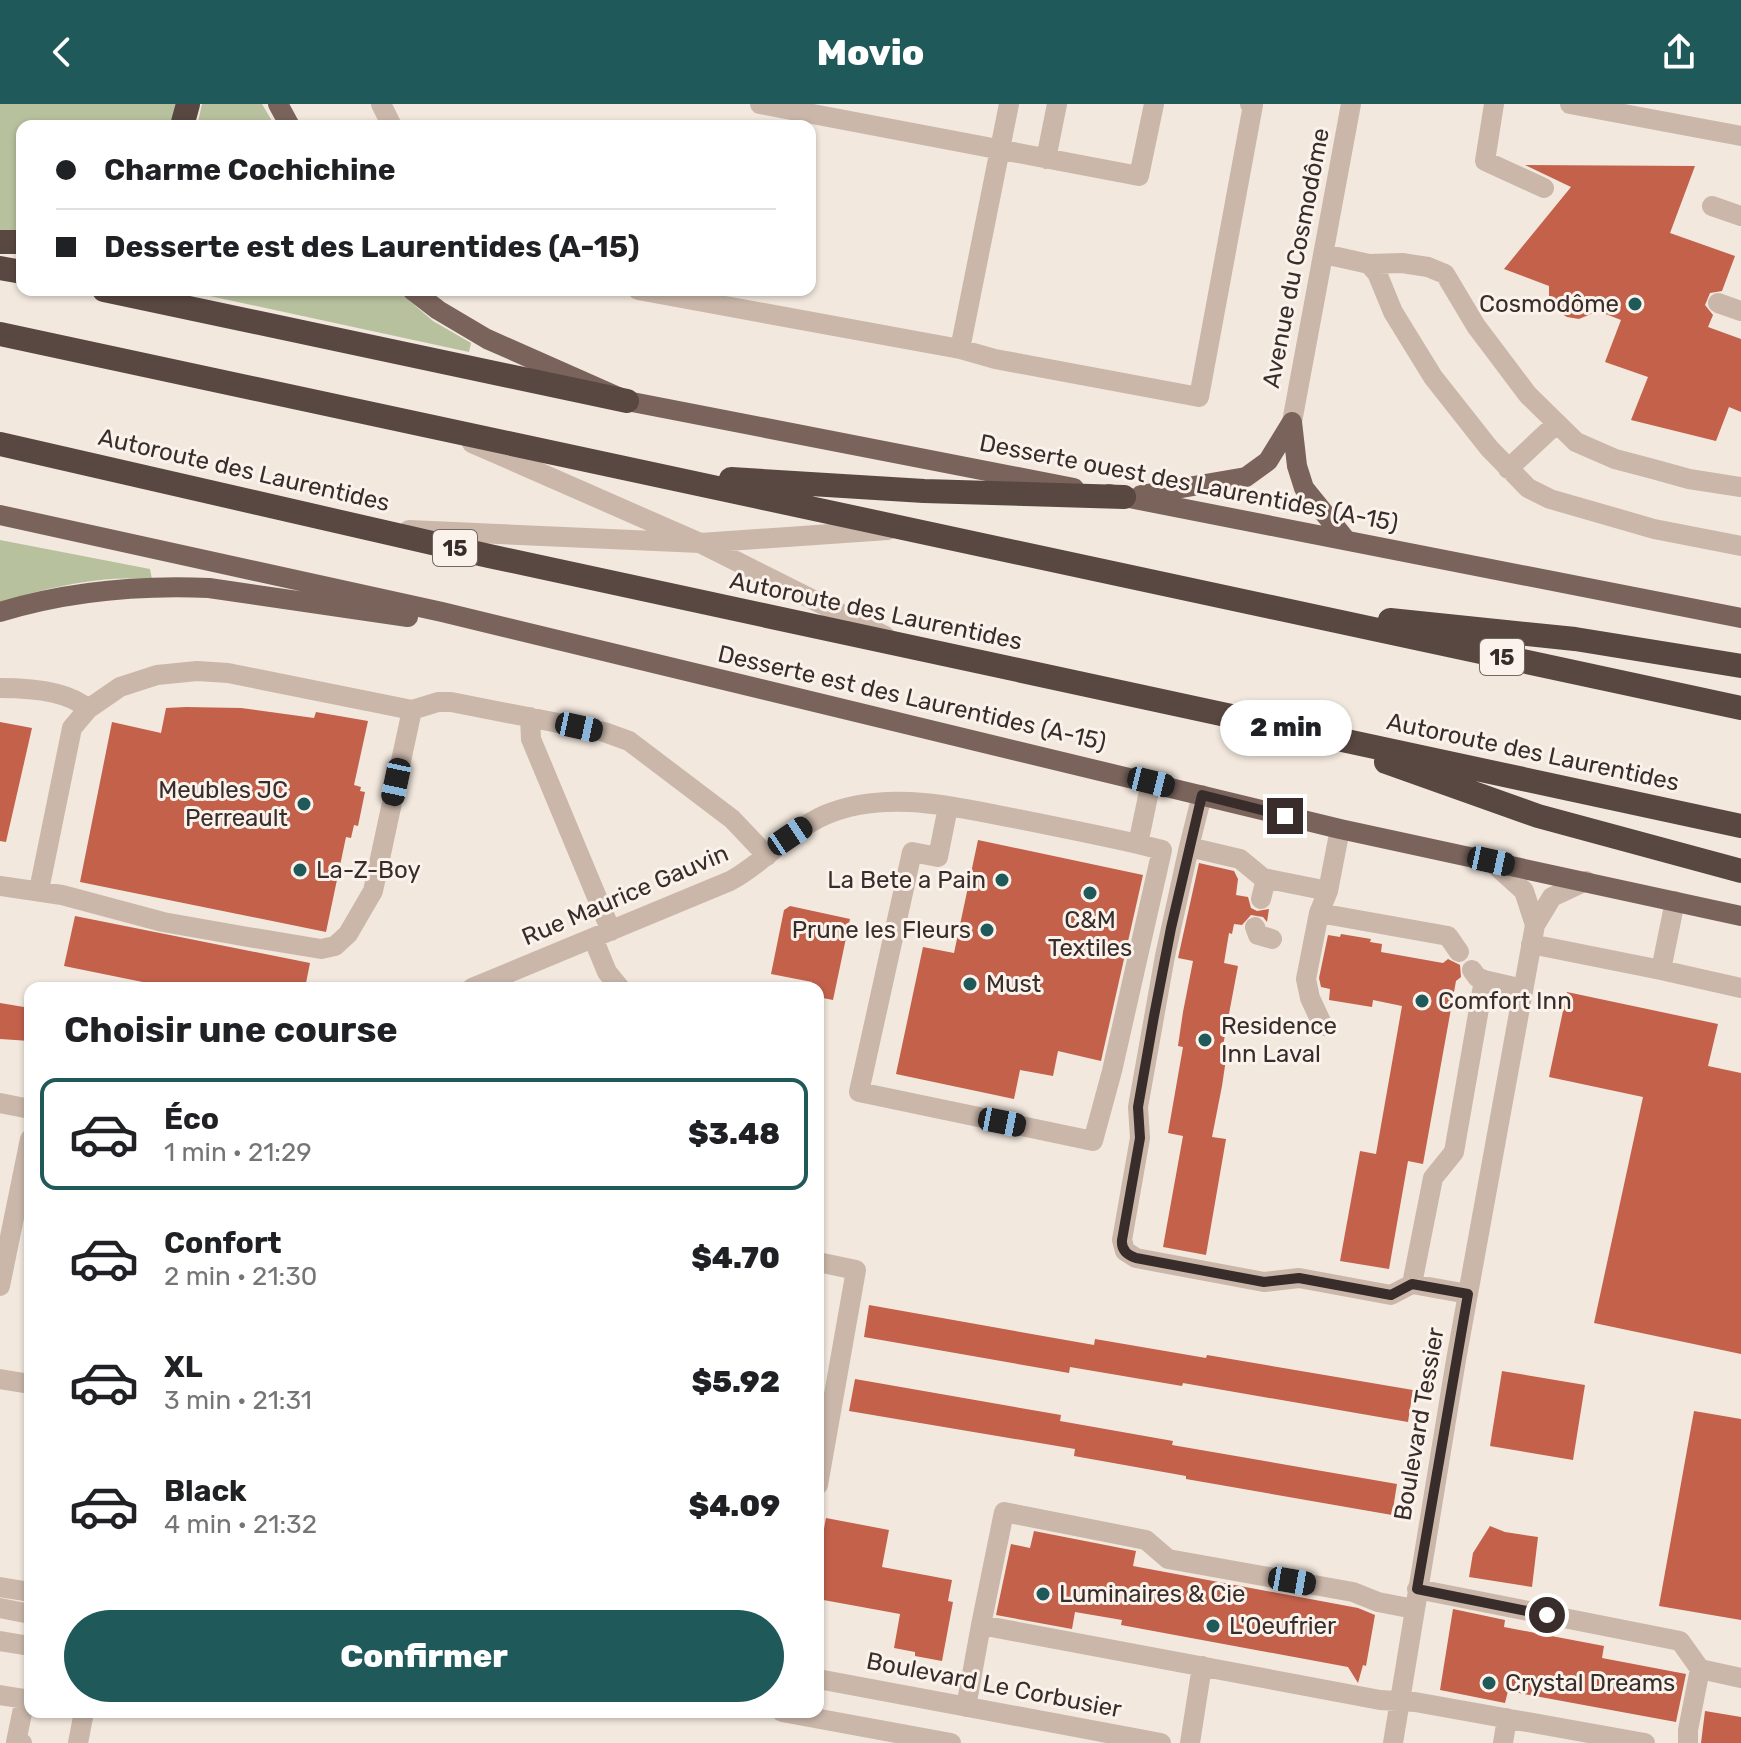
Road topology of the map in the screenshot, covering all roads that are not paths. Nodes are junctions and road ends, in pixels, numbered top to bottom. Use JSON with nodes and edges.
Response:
{"nodes":[{"id":1,"x":760,"y":104,"type":"edge"},
{"id":2,"x":1009,"y":104,"type":"edge"},
{"id":3,"x":1057,"y":104,"type":"edge"},
{"id":4,"x":1154,"y":104,"type":"edge"},
{"id":5,"x":1250,"y":104,"type":"edge"},
{"id":6,"x":1351,"y":104,"type":"edge"},
{"id":7,"x":1494,"y":104,"type":"edge"},
{"id":8,"x":1570,"y":104,"type":"edge"},
{"id":9,"x":1741,"y":136,"type":"edge"},
{"id":10,"x":1000,"y":150,"type":"junction"},
{"id":11,"x":1046,"y":159,"type":"junction"},
{"id":12,"x":1544,"y":188,"type":"dead end"},
{"id":13,"x":1712,"y":206,"type":"dead end"},
{"id":14,"x":1741,"y":216,"type":"edge"},
{"id":15,"x":1324,"y":254,"type":"junction"},
{"id":16,"x":1369,"y":264,"type":"junction"},
{"id":17,"x":132,"y":296,"type":"edge"},
{"id":18,"x":420,"y":296,"type":"edge"},
{"id":19,"x":671,"y":296,"type":"edge"},
{"id":20,"x":1718,"y":303,"type":"dead end"},
{"id":21,"x":1741,"y":311,"type":"edge"},
{"id":22,"x":0,"y":334,"type":"edge"},
{"id":23,"x":960,"y":349,"type":"junction"},
{"id":24,"x":627,"y":401,"type":"junction"},
{"id":25,"x":1292,"y":422,"type":"junction"},
{"id":26,"x":1556,"y":424,"type":"junction"},
{"id":27,"x":441,"y":429,"type":"junction"},
{"id":28,"x":0,"y":444,"type":"edge"},
{"id":29,"x":1508,"y":469,"type":"junction"},
{"id":30,"x":652,"y":474,"type":"junction"},
{"id":31,"x":1741,"y":487,"type":"edge"},
{"id":32,"x":1124,"y":497,"type":"junction"},
{"id":33,"x":0,"y":515,"type":"edge"},
{"id":34,"x":904,"y":528,"type":"junction"},
{"id":35,"x":373,"y":529,"type":"junction"},
{"id":36,"x":1346,"y":540,"type":"junction"},
{"id":37,"x":700,"y":543,"type":"junction"},
{"id":38,"x":1741,"y":546,"type":"edge"},
{"id":39,"x":1264,"y":607,"type":"junction"},
{"id":40,"x":0,"y":612,"type":"edge"},
{"id":41,"x":1741,"y":618,"type":"edge"},
{"id":42,"x":539,"y":636,"type":"junction"},
{"id":43,"x":910,"y":648,"type":"junction"},
{"id":44,"x":1741,"y":666,"type":"edge"},
{"id":45,"x":0,"y":688,"type":"edge"},
{"id":46,"x":1741,"y":708,"type":"edge"},
{"id":47,"x":88,"y":709,"type":"junction"},
{"id":48,"x":412,"y":710,"type":"junction"},
{"id":49,"x":530,"y":717,"type":"junction"},
{"id":50,"x":1309,"y":733,"type":"junction"},
{"id":51,"x":1151,"y":782,"type":"junction"},
{"id":52,"x":1202,"y":795,"type":"junction"},
{"id":53,"x":948,"y":807,"type":"junction"},
{"id":54,"x":1741,"y":826,"type":"edge"},
{"id":55,"x":1340,"y":829,"type":"junction"},
{"id":56,"x":1138,"y":844,"type":"junction"},
{"id":57,"x":1189,"y":847,"type":"junction"},
{"id":58,"x":767,"y":856,"type":"junction"},
{"id":59,"x":1491,"y":861,"type":"junction"},
{"id":60,"x":1741,"y":871,"type":"edge"},
{"id":61,"x":1586,"y":881,"type":"junction"},
{"id":62,"x":0,"y":886,"type":"edge"},
{"id":63,"x":39,"y":890,"type":"junction"},
{"id":64,"x":1328,"y":891,"type":"junction"},
{"id":65,"x":1675,"y":901,"type":"junction"},
{"id":66,"x":1319,"y":913,"type":"junction"},
{"id":67,"x":1741,"y":916,"type":"edge"},
{"id":68,"x":1255,"y":927,"type":"dead end"},
{"id":69,"x":602,"y":934,"type":"junction"},
{"id":70,"x":1533,"y":935,"type":"junction"},
{"id":71,"x":1272,"y":939,"type":"dead end"},
{"id":72,"x":1459,"y":952,"type":"dead end"},
{"id":73,"x":1661,"y":970,"type":"junction"},
{"id":74,"x":486,"y":982,"type":"edge"},
{"id":75,"x":612,"y":982,"type":"edge"},
{"id":76,"x":1741,"y":988,"type":"edge"},
{"id":77,"x":1523,"y":989,"type":"junction"},
{"id":78,"x":1323,"y":1026,"type":"dead end"},
{"id":79,"x":0,"y":1103,"type":"edge"},
{"id":80,"x":24,"y":1108,"type":"edge"},
{"id":81,"x":0,"y":1180,"type":"edge"},
{"id":82,"x":24,"y":1186,"type":"edge"},
{"id":83,"x":24,"y":1194,"type":"edge"},
{"id":84,"x":824,"y":1263,"type":"edge"},
{"id":85,"x":1412,"y":1284,"type":"junction"},
{"id":86,"x":0,"y":1286,"type":"edge"},
{"id":87,"x":1468,"y":1294,"type":"junction"},
{"id":88,"x":0,"y":1379,"type":"edge"},
{"id":89,"x":24,"y":1383,"type":"edge"},
{"id":90,"x":824,"y":1451,"type":"edge"},
{"id":91,"x":0,"y":1587,"type":"edge"},
{"id":92,"x":24,"y":1591,"type":"edge"},
{"id":93,"x":1416,"y":1599,"type":"junction"},
{"id":94,"x":0,"y":1608,"type":"edge"},
{"id":95,"x":24,"y":1613,"type":"edge"},
{"id":96,"x":0,"y":1619,"type":"edge"},
{"id":97,"x":24,"y":1623,"type":"edge"},
{"id":98,"x":981,"y":1625,"type":"junction"},
{"id":99,"x":0,"y":1641,"type":"edge"},
{"id":100,"x":24,"y":1645,"type":"edge"},
{"id":101,"x":1202,"y":1666,"type":"junction"},
{"id":102,"x":1700,"y":1669,"type":"junction"},
{"id":103,"x":1741,"y":1678,"type":"edge"},
{"id":104,"x":824,"y":1680,"type":"edge"},
{"id":105,"x":0,"y":1695,"type":"edge"},
{"id":106,"x":24,"y":1699,"type":"edge"},
{"id":107,"x":1399,"y":1701,"type":"junction"},
{"id":108,"x":24,"y":1706,"type":"edge"},
{"id":109,"x":966,"y":1707,"type":"junction"},
{"id":110,"x":83,"y":1718,"type":"edge"},
{"id":111,"x":815,"y":1718,"type":"edge"},
{"id":112,"x":1507,"y":1718,"type":"junction"},
{"id":113,"x":0,"y":1739,"type":"edge"},
{"id":114,"x":1605,"y":1739,"type":"edge"},
{"id":115,"x":19,"y":1742,"type":"edge"},
{"id":116,"x":78,"y":1743,"type":"edge"},
{"id":117,"x":951,"y":1743,"type":"edge"},
{"id":118,"x":1161,"y":1743,"type":"edge"},
{"id":119,"x":1190,"y":1743,"type":"edge"},
{"id":120,"x":1393,"y":1743,"type":"edge"},
{"id":121,"x":1503,"y":1743,"type":"edge"},
{"id":122,"x":1645,"y":1743,"type":"edge"},
{"id":123,"x":1688,"y":1743,"type":"edge"}],
"edges":[{"from":1,"to":10,"type":"street"},
{"from":2,"to":10,"type":"street"},
{"from":3,"to":11,"type":"street"},
{"from":4,"to":11,"type":"street"},
{"from":5,"to":23,"type":"street"},
{"from":6,"to":15,"type":"street","name":"Avenue du Cosmodôme"},
{"from":7,"to":12,"type":"street"},
{"from":8,"to":9,"type":"street"},
{"from":10,"to":11,"type":"street"},
{"from":10,"to":23,"type":"street"},
{"from":13,"to":14,"type":"street"},
{"from":15,"to":16,"type":"street"},
{"from":15,"to":25,"type":"street","name":"Avenue du Cosmodôme"},
{"from":16,"to":26,"type":"street"},
{"from":16,"to":29,"type":"street"},
{"from":17,"to":24,"type":"highway"},
{"from":18,"to":24,"type":"main road","name":"Desserte ouest des Laurentides (A-15)"},
{"from":19,"to":23,"type":"street"},
{"from":20,"to":21,"type":"street"},
{"from":22,"to":27,"type":"highway","number":"15"},
{"from":24,"to":32,"type":"main road","name":"Desserte ouest des Laurentides (A-15)"},
{"from":25,"to":32,"type":"main road"},
{"from":25,"to":36,"type":"main road"},
{"from":26,"to":29,"type":"street"},
{"from":26,"to":31,"type":"street"},
{"from":27,"to":30,"type":"highway","number":"15"},
{"from":27,"to":37,"type":"street"},
{"from":28,"to":35,"type":"highway","name":"Autoroute des Laurentides","number":"15"},
{"from":29,"to":38,"type":"street"},
{"from":30,"to":32,"type":"highway"},
{"from":30,"to":34,"type":"highway","number":"15"},
{"from":32,"to":36,"type":"main road","name":"Desserte ouest des Laurentides (A-15)"},
{"from":33,"to":42,"type":"main road"},
{"from":34,"to":37,"type":"street"},
{"from":34,"to":39,"type":"highway","number":"15"},
{"from":35,"to":37,"type":"street"},
{"from":35,"to":43,"type":"highway","name":"Autoroute des Laurentides","number":"15"},
{"from":36,"to":41,"type":"main road","name":"Desserte ouest des Laurentides (A-15)"},
{"from":37,"to":43,"type":"street"},
{"from":39,"to":44,"type":"highway"},
{"from":39,"to":46,"type":"highway","number":"15"},
{"from":40,"to":42,"type":"main road"},
{"from":42,"to":51,"type":"main road","name":"Desserte est des Laurentides (A-15)"},
{"from":43,"to":50,"type":"highway","name":"Autoroute des Laurentides","number":"15"},
{"from":45,"to":47,"type":"street"},
{"from":47,"to":48,"type":"street"},
{"from":47,"to":63,"type":"street"},
{"from":48,"to":49,"type":"street"},
{"from":48,"to":63,"type":"street"},
{"from":49,"to":58,"type":"street"},
{"from":49,"to":69,"type":"street"},
{"from":50,"to":54,"type":"highway","name":"Autoroute des Laurentides","number":"15"},
{"from":50,"to":60,"type":"highway"},
{"from":51,"to":52,"type":"main road","name":"Desserte est des Laurentides (A-15)"},
{"from":51,"to":56,"type":"street"},
{"from":52,"to":55,"type":"main road","name":"Desserte est des Laurentides (A-15)"},
{"from":52,"to":57,"type":"street"},
{"from":53,"to":56,"type":"street","name":"Rue Maurice Gauvin"},
{"from":53,"to":56,"type":"street"},
{"from":53,"to":58,"type":"street","name":"Rue Maurice Gauvin"},
{"from":55,"to":59,"type":"main road","name":"Desserte est des Laurentides (A-15)"},
{"from":55,"to":64,"type":"street"},
{"from":57,"to":64,"type":"street"},
{"from":57,"to":85,"type":"street"},
{"from":58,"to":69,"type":"street","name":"Rue Maurice Gauvin"},
{"from":59,"to":61,"type":"main road","name":"Desserte est des Laurentides (A-15)"},
{"from":59,"to":70,"type":"street"},
{"from":61,"to":65,"type":"main road","name":"Desserte est des Laurentides (A-15)"},
{"from":61,"to":70,"type":"street","name":"Boulevard Tessier"},
{"from":62,"to":63,"type":"street"},
{"from":64,"to":66,"type":"street"},
{"from":65,"to":67,"type":"main road","name":"Desserte est des Laurentides (A-15)"},
{"from":65,"to":73,"type":"street"},
{"from":66,"to":72,"type":"street"},
{"from":66,"to":78,"type":"street"},
{"from":68,"to":71,"type":"street"},
{"from":69,"to":74,"type":"street","name":"Rue Maurice Gauvin"},
{"from":69,"to":75,"type":"street"},
{"from":70,"to":73,"type":"street"},
{"from":70,"to":77,"type":"street","name":"Boulevard Tessier"},
{"from":73,"to":76,"type":"street"},
{"from":77,"to":85,"type":"street"},
{"from":77,"to":87,"type":"street","name":"Boulevard Tessier"},
{"from":79,"to":80,"type":"street"},
{"from":81,"to":82,"type":"street"},
{"from":83,"to":86,"type":"street"},
{"from":84,"to":90,"type":"street"},
{"from":85,"to":87,"type":"street"},
{"from":87,"to":93,"type":"street","name":"Boulevard Tessier"},
{"from":88,"to":89,"type":"street"},
{"from":91,"to":92,"type":"street"},
{"from":93,"to":98,"type":"street"},
{"from":93,"to":102,"type":"street"},
{"from":93,"to":107,"type":"street","name":"Boulevard Tessier"},
{"from":94,"to":95,"type":"street"},
{"from":96,"to":97,"type":"street"},
{"from":98,"to":101,"type":"street"},
{"from":98,"to":109,"type":"street"},
{"from":99,"to":100,"type":"street"},
{"from":101,"to":107,"type":"street"},
{"from":101,"to":119,"type":"street"},
{"from":102,"to":103,"type":"street"},
{"from":102,"to":123,"type":"street"},
{"from":104,"to":109,"type":"street","name":"Boulevard Le Corbusier"},
{"from":105,"to":106,"type":"street"},
{"from":107,"to":112,"type":"street"},
{"from":107,"to":120,"type":"street","name":"Boulevard Tessier"},
{"from":108,"to":115,"type":"street"},
{"from":109,"to":118,"type":"street","name":"Boulevard Le Corbusier"},
{"from":110,"to":116,"type":"street"},
{"from":111,"to":117,"type":"street"},
{"from":112,"to":114,"type":"street"},
{"from":112,"to":121,"type":"street"},
{"from":113,"to":115,"type":"street"},
{"from":114,"to":122,"type":"street"}]}
